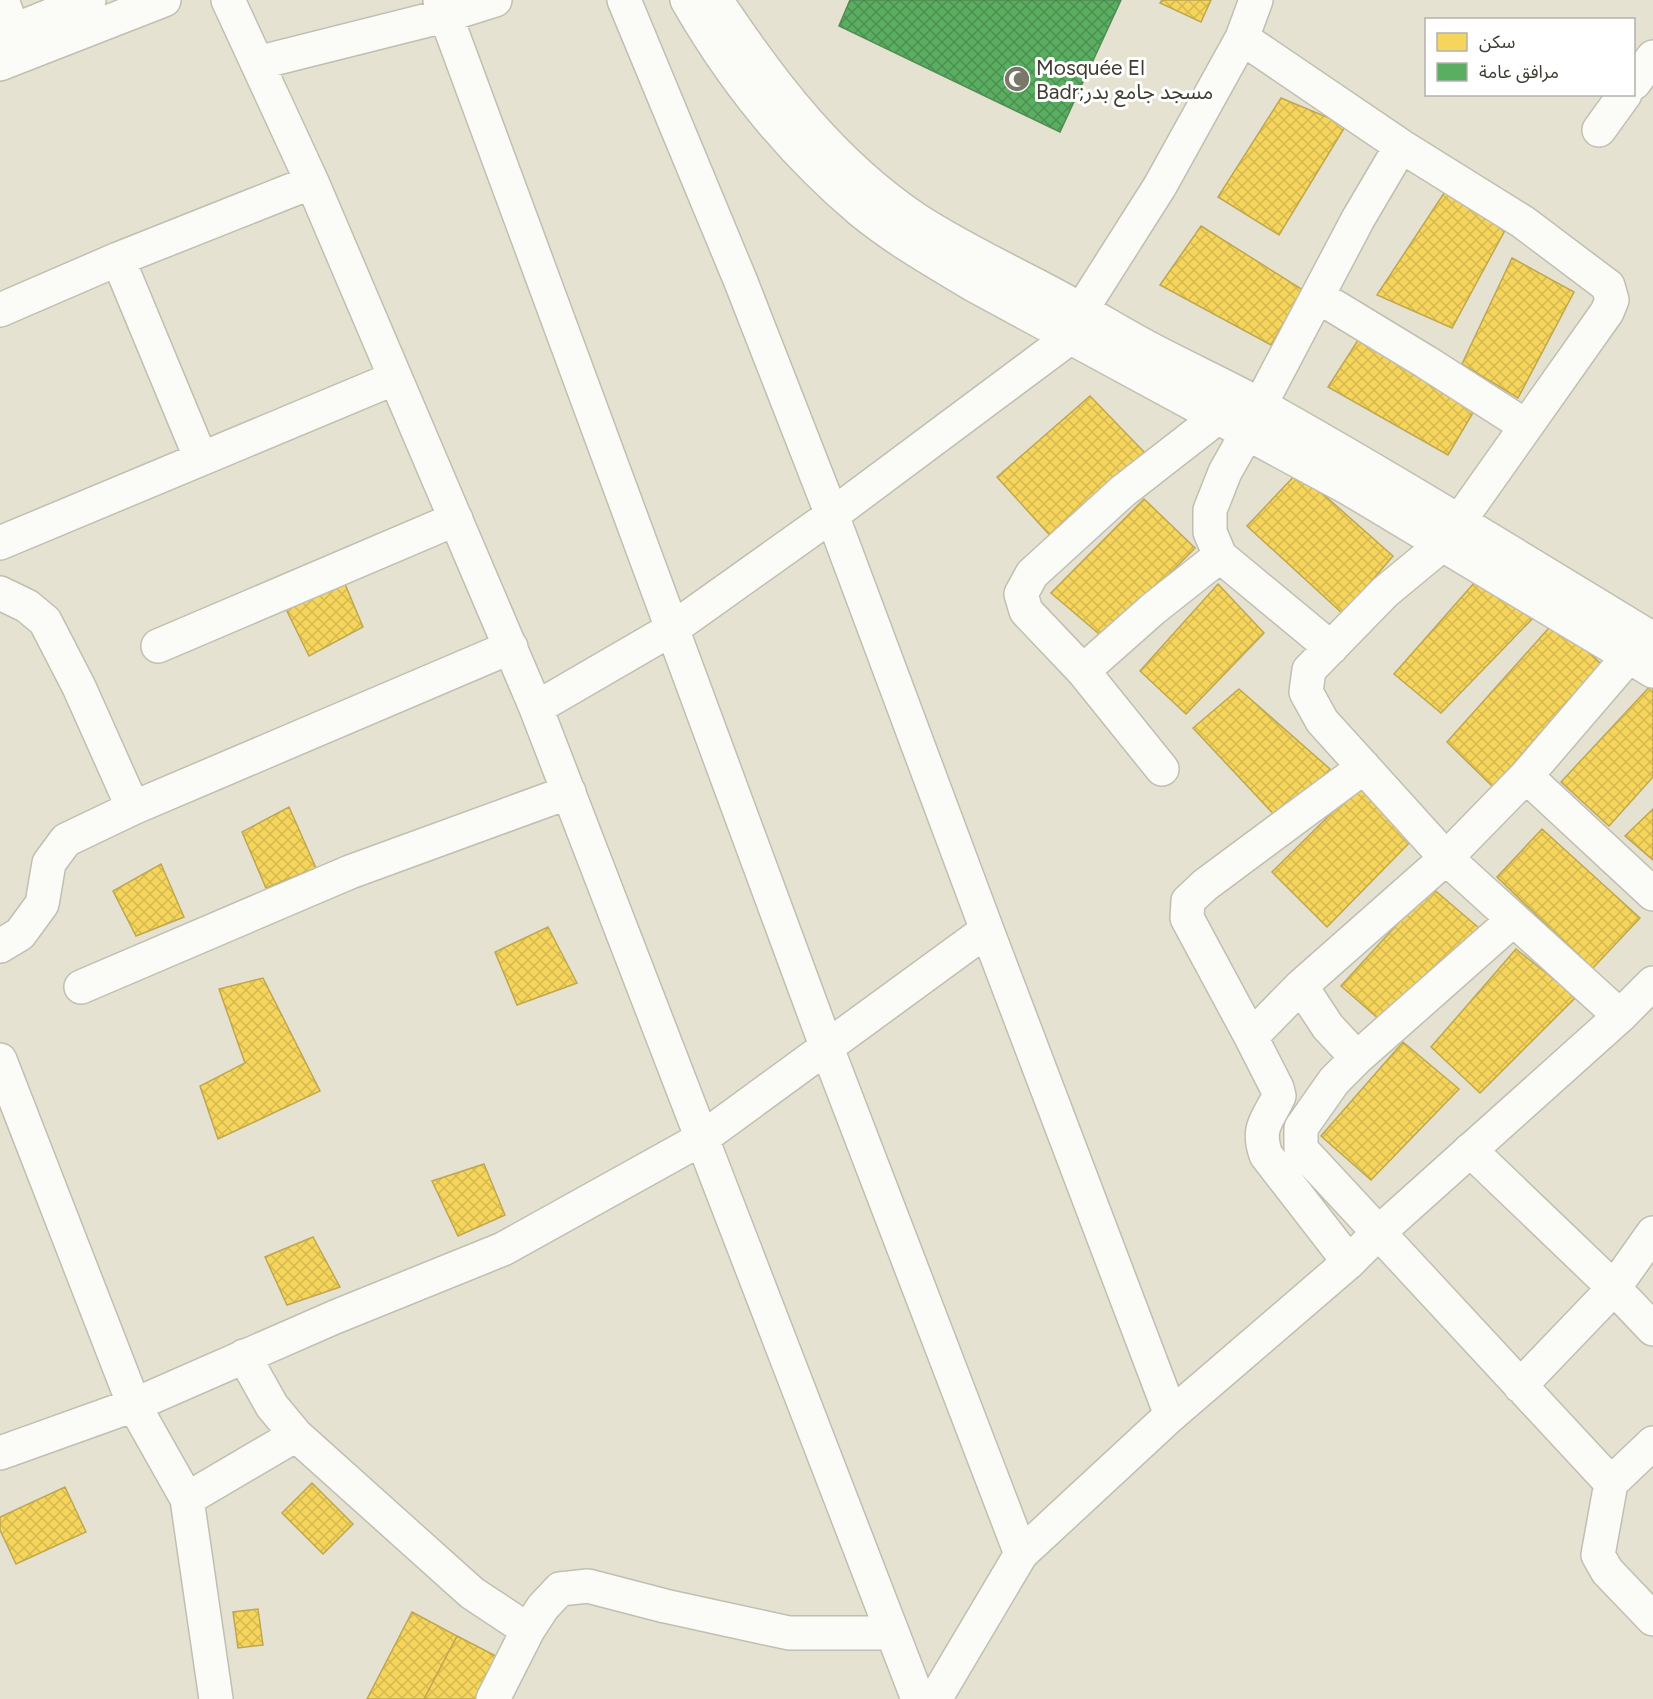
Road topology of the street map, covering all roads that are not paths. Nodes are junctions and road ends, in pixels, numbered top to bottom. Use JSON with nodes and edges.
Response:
{"nodes":[{"id":1,"x":2,"y":0,"type":"edge"},
{"id":2,"x":89,"y":0,"type":"edge"},
{"id":3,"x":164,"y":0,"type":"edge"},
{"id":4,"x":228,"y":0,"type":"edge"},
{"id":5,"x":495,"y":0,"type":"edge"},
{"id":6,"x":624,"y":0,"type":"edge"},
{"id":7,"x":1256,"y":0,"type":"edge"},
{"id":8,"x":702,"y":3,"type":"edge"},
{"id":9,"x":442,"y":8,"type":"edge"},
{"id":10,"x":7,"y":33,"type":"edge"},
{"id":11,"x":1242,"y":38,"type":"junction"},
{"id":12,"x":1653,"y":57,"type":"edge"},
{"id":13,"x":257,"y":63,"type":"junction"},
{"id":14,"x":0,"y":64,"type":"edge"},
{"id":15,"x":1635,"y":82,"type":"edge"},
{"id":16,"x":1624,"y":96,"type":"edge"},
{"id":17,"x":1599,"y":130,"type":"dead end"},
{"id":18,"x":1401,"y":146,"type":"junction"},
{"id":19,"x":312,"y":182,"type":"junction"},
{"id":20,"x":118,"y":259,"type":"junction"},
{"id":21,"x":1319,"y":297,"type":"junction"},
{"id":22,"x":0,"y":310,"type":"edge"},
{"id":23,"x":1077,"y":323,"type":"junction"},
{"id":24,"x":1133,"y":355,"type":"junction"},
{"id":25,"x":395,"y":378,"type":"junction"},
{"id":26,"x":1218,"y":417,"type":"junction"},
{"id":27,"x":1254,"y":419,"type":"junction"},
{"id":28,"x":1526,"y":426,"type":"junction"},
{"id":29,"x":201,"y":459,"type":"junction"},
{"id":30,"x":832,"y":515,"type":"junction"},
{"id":31,"x":456,"y":519,"type":"junction"},
{"id":32,"x":1452,"y":533,"type":"junction"},
{"id":33,"x":0,"y":543,"type":"edge"},
{"id":34,"x":1221,"y":556,"type":"junction"},
{"id":35,"x":0,"y":593,"type":"edge"},
{"id":36,"x":672,"y":629,"type":"junction"},
{"id":37,"x":158,"y":646,"type":"dead end"},
{"id":38,"x":510,"y":647,"type":"junction"},
{"id":39,"x":1331,"y":648,"type":"junction"},
{"id":40,"x":1645,"y":656,"type":"edge"},
{"id":41,"x":1083,"y":671,"type":"junction"},
{"id":42,"x":536,"y":708,"type":"junction"},
{"id":43,"x":1364,"y":767,"type":"junction"},
{"id":44,"x":1162,"y":768,"type":"dead end"},
{"id":45,"x":1526,"y":776,"type":"junction"},
{"id":46,"x":568,"y":792,"type":"junction"},
{"id":47,"x":133,"y":808,"type":"junction"},
{"id":48,"x":1446,"y":858,"type":"junction"},
{"id":49,"x":1653,"y":894,"type":"edge"},
{"id":50,"x":1513,"y":920,"type":"junction"},
{"id":51,"x":987,"y":930,"type":"junction"},
{"id":52,"x":0,"y":946,"type":"edge"},
{"id":53,"x":1653,"y":983,"type":"edge"},
{"id":54,"x":1301,"y":986,"type":"junction"},
{"id":55,"x":81,"y":987,"type":"dead end"},
{"id":56,"x":1620,"y":1016,"type":"junction"},
{"id":57,"x":1251,"y":1037,"type":"junction"},
{"id":58,"x":827,"y":1048,"type":"junction"},
{"id":59,"x":1357,"y":1058,"type":"junction"},
{"id":60,"x":0,"y":1060,"type":"edge"},
{"id":61,"x":701,"y":1139,"type":"junction"},
{"id":62,"x":1470,"y":1150,"type":"junction"},
{"id":63,"x":1378,"y":1233,"type":"junction"},
{"id":64,"x":1653,"y":1233,"type":"edge"},
{"id":65,"x":1349,"y":1262,"type":"junction"},
{"id":66,"x":1614,"y":1288,"type":"junction"},
{"id":67,"x":1653,"y":1329,"type":"edge"},
{"id":68,"x":244,"y":1356,"type":"junction"},
{"id":69,"x":1520,"y":1386,"type":"junction"},
{"id":70,"x":134,"y":1405,"type":"junction"},
{"id":71,"x":1171,"y":1415,"type":"junction"},
{"id":72,"x":296,"y":1435,"type":"junction"},
{"id":73,"x":1653,"y":1443,"type":"edge"},
{"id":74,"x":0,"y":1453,"type":"edge"},
{"id":75,"x":1611,"y":1483,"type":"junction"},
{"id":76,"x":188,"y":1498,"type":"junction"},
{"id":77,"x":1021,"y":1554,"type":"junction"},
{"id":78,"x":1653,"y":1619,"type":"edge"},
{"id":79,"x":528,"y":1630,"type":"junction"},
{"id":80,"x":892,"y":1633,"type":"junction"},
{"id":81,"x":216,"y":1699,"type":"edge"},
{"id":82,"x":493,"y":1699,"type":"edge"},
{"id":83,"x":918,"y":1699,"type":"edge"},
{"id":84,"x":935,"y":1699,"type":"edge"}],
"edges":[{"from":1,"to":10,"type":"street"},
{"from":2,"to":10,"type":"street"},
{"from":3,"to":14,"type":"street"},
{"from":4,"to":13,"type":"street"},
{"from":5,"to":9,"type":"street"},
{"from":6,"to":30,"type":"street"},
{"from":7,"to":11,"type":"street"},
{"from":8,"to":23,"type":"street"},
{"from":9,"to":13,"type":"street"},
{"from":9,"to":36,"type":"street"},
{"from":11,"to":18,"type":"street"},
{"from":11,"to":23,"type":"street"},
{"from":12,"to":15,"type":"street"},
{"from":13,"to":19,"type":"street"},
{"from":16,"to":17,"type":"street"},
{"from":18,"to":21,"type":"street"},
{"from":18,"to":28,"type":"street"},
{"from":19,"to":20,"type":"street"},
{"from":19,"to":25,"type":"street"},
{"from":20,"to":22,"type":"street"},
{"from":20,"to":29,"type":"street"},
{"from":21,"to":27,"type":"street"},
{"from":21,"to":28,"type":"street"},
{"from":23,"to":24,"type":"street"},
{"from":23,"to":30,"type":"street"},
{"from":24,"to":26,"type":"street"},
{"from":24,"to":27,"type":"street"},
{"from":25,"to":29,"type":"street"},
{"from":25,"to":31,"type":"street"},
{"from":26,"to":27,"type":"street"},
{"from":26,"to":41,"type":"street"},
{"from":27,"to":32,"type":"street"},
{"from":27,"to":34,"type":"street"},
{"from":28,"to":32,"type":"street"},
{"from":29,"to":33,"type":"street"},
{"from":30,"to":36,"type":"street"},
{"from":30,"to":51,"type":"street"},
{"from":31,"to":37,"type":"street"},
{"from":31,"to":38,"type":"street"},
{"from":32,"to":39,"type":"street"},
{"from":32,"to":40,"type":"street"},
{"from":34,"to":39,"type":"street"},
{"from":34,"to":41,"type":"street"},
{"from":35,"to":47,"type":"street"},
{"from":36,"to":42,"type":"street"},
{"from":36,"to":58,"type":"street"},
{"from":38,"to":42,"type":"street"},
{"from":38,"to":47,"type":"street"},
{"from":39,"to":43,"type":"street"},
{"from":40,"to":45,"type":"street"},
{"from":41,"to":44,"type":"street"},
{"from":42,"to":46,"type":"street"},
{"from":43,"to":48,"type":"street"},
{"from":43,"to":57,"type":"street"},
{"from":45,"to":48,"type":"street"},
{"from":45,"to":49,"type":"street"},
{"from":46,"to":55,"type":"street"},
{"from":46,"to":61,"type":"street"},
{"from":47,"to":52,"type":"street"},
{"from":48,"to":50,"type":"street"},
{"from":48,"to":54,"type":"street"},
{"from":50,"to":56,"type":"street"},
{"from":50,"to":59,"type":"street"},
{"from":51,"to":58,"type":"street"},
{"from":51,"to":71,"type":"street"},
{"from":53,"to":56,"type":"street"},
{"from":54,"to":57,"type":"street"},
{"from":54,"to":59,"type":"street"},
{"from":56,"to":62,"type":"street"},
{"from":57,"to":65,"type":"street"},
{"from":58,"to":61,"type":"street"},
{"from":58,"to":77,"type":"street"},
{"from":59,"to":63,"type":"street"},
{"from":60,"to":70,"type":"street"},
{"from":61,"to":68,"type":"street"},
{"from":61,"to":80,"type":"street"},
{"from":62,"to":63,"type":"street"},
{"from":62,"to":66,"type":"street"},
{"from":63,"to":65,"type":"street"},
{"from":63,"to":69,"type":"street"},
{"from":64,"to":66,"type":"street"},
{"from":65,"to":71,"type":"street"},
{"from":66,"to":67,"type":"street"},
{"from":66,"to":69,"type":"street"},
{"from":68,"to":70,"type":"street"},
{"from":68,"to":72,"type":"street"},
{"from":69,"to":75,"type":"street"},
{"from":70,"to":74,"type":"street"},
{"from":70,"to":76,"type":"street"},
{"from":71,"to":77,"type":"street"},
{"from":72,"to":76,"type":"street"},
{"from":72,"to":79,"type":"street"},
{"from":73,"to":75,"type":"street"},
{"from":75,"to":78,"type":"street"},
{"from":76,"to":81,"type":"street"},
{"from":77,"to":84,"type":"street"},
{"from":79,"to":80,"type":"street"},
{"from":79,"to":82,"type":"street"},
{"from":80,"to":83,"type":"street"}]}
